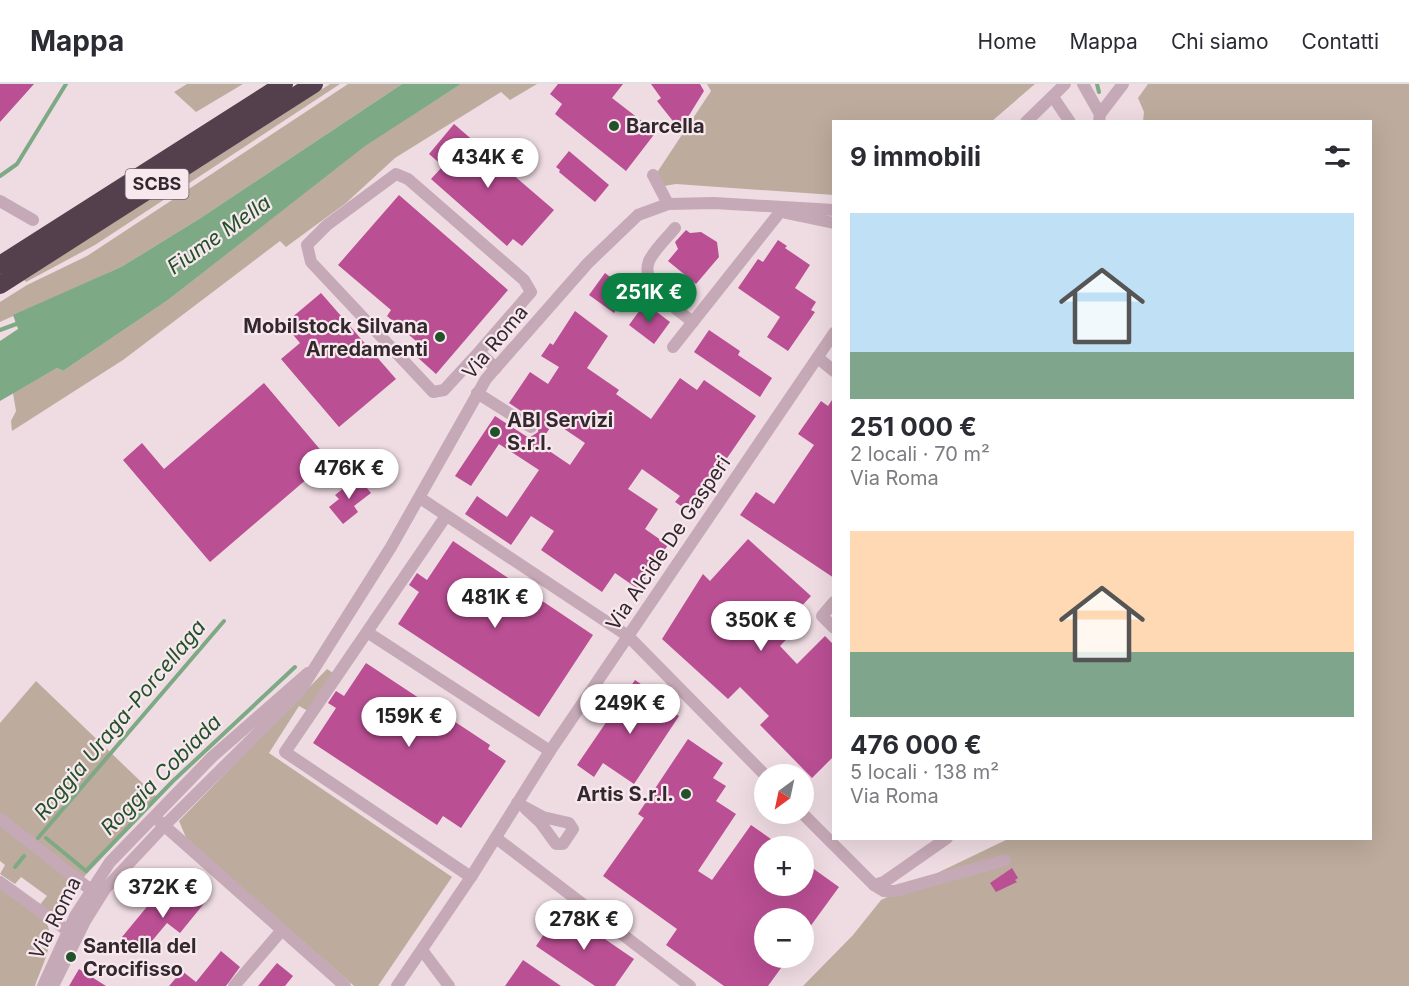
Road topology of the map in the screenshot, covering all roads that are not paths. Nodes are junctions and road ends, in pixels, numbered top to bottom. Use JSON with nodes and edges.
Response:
{"nodes":[{"id":1,"x":284,"y":84,"type":"edge"},
{"id":2,"x":315,"y":84,"type":"edge"},
{"id":3,"x":1065,"y":84,"type":"edge"},
{"id":4,"x":1083,"y":84,"type":"edge"},
{"id":5,"x":1123,"y":84,"type":"edge"},
{"id":6,"x":1053,"y":97,"type":"junction"},
{"id":7,"x":1100,"y":118,"type":"edge"},
{"id":8,"x":1026,"y":120,"type":"edge"},
{"id":9,"x":1069,"y":120,"type":"edge"},
{"id":10,"x":653,"y":175,"type":"dead end"},
{"id":11,"x":0,"y":201,"type":"edge"},
{"id":12,"x":668,"y":204,"type":"junction"},
{"id":13,"x":747,"y":205,"type":"junction"},
{"id":14,"x":832,"y":210,"type":"edge"},
{"id":15,"x":780,"y":212,"type":"junction"},
{"id":16,"x":33,"y":220,"type":"dead end"},
{"id":17,"x":832,"y":223,"type":"edge"},
{"id":18,"x":675,"y":228,"type":"dead end"},
{"id":19,"x":0,"y":265,"type":"edge"},
{"id":20,"x":0,"y":285,"type":"edge"},
{"id":21,"x":693,"y":322,"type":"junction"},
{"id":22,"x":832,"y":336,"type":"edge"},
{"id":23,"x":673,"y":347,"type":"dead end"},
{"id":24,"x":479,"y":352,"type":"junction"},
{"id":25,"x":818,"y":357,"type":"junction"},
{"id":26,"x":496,"y":368,"type":"junction"},
{"id":27,"x":832,"y":369,"type":"edge"},
{"id":28,"x":477,"y":393,"type":"junction"},
{"id":29,"x":531,"y":427,"type":"dead end"},
{"id":30,"x":420,"y":498,"type":"junction"},
{"id":31,"x":446,"y":516,"type":"junction"},
{"id":32,"x":832,"y":604,"type":"edge"},
{"id":33,"x":832,"y":626,"type":"edge"},
{"id":34,"x":367,"y":632,"type":"junction"},
{"id":35,"x":628,"y":636,"type":"junction"},
{"id":36,"x":311,"y":670,"type":"junction"},
{"id":37,"x":550,"y":751,"type":"junction"},
{"id":38,"x":754,"y":764,"type":"edge"},
{"id":39,"x":154,"y":816,"type":"junction"},
{"id":40,"x":0,"y":819,"type":"edge"},
{"id":41,"x":813,"y":824,"type":"edge"},
{"id":42,"x":164,"y":826,"type":"junction"},
{"id":43,"x":496,"y":838,"type":"junction"},
{"id":44,"x":944,"y":840,"type":"edge"},
{"id":45,"x":1005,"y":860,"type":"dead end"},
{"id":46,"x":471,"y":877,"type":"junction"},
{"id":47,"x":0,"y":882,"type":"edge"},
{"id":48,"x":874,"y":885,"type":"junction"},
{"id":49,"x":91,"y":890,"type":"junction"},
{"id":50,"x":282,"y":930,"type":"junction"},
{"id":51,"x":68,"y":931,"type":"junction"},
{"id":52,"x":422,"y":950,"type":"junction"},
{"id":53,"x":43,"y":986,"type":"edge"},
{"id":54,"x":53,"y":986,"type":"edge"},
{"id":55,"x":234,"y":986,"type":"edge"},
{"id":56,"x":345,"y":986,"type":"edge"},
{"id":57,"x":397,"y":986,"type":"edge"},
{"id":58,"x":449,"y":986,"type":"edge"},
{"id":59,"x":690,"y":986,"type":"edge"}],
"edges":[{"from":1,"to":19,"type":"highway","number":"SCBS"},
{"from":2,"to":20,"type":"highway","number":"SCBS"},
{"from":3,"to":6,"type":"street"},
{"from":4,"to":7,"type":"street"},
{"from":5,"to":7,"type":"street"},
{"from":6,"to":8,"type":"street"},
{"from":6,"to":9,"type":"street"},
{"from":10,"to":12,"type":"street"},
{"from":11,"to":16,"type":"street"},
{"from":12,"to":13,"type":"street","name":"Via Roma"},
{"from":12,"to":26,"type":"street","name":"Via Roma"},
{"from":13,"to":14,"type":"street","name":"Via Roma"},
{"from":13,"to":15,"type":"street","name":"Via Roma"},
{"from":15,"to":17,"type":"street","name":"Via Roma"},
{"from":15,"to":21,"type":"street"},
{"from":18,"to":21,"type":"street"},
{"from":21,"to":23,"type":"street"},
{"from":22,"to":25,"type":"street","name":"Via Alcide De Gasperi"},
{"from":24,"to":24,"type":"street"},
{"from":24,"to":26,"type":"street"},
{"from":25,"to":27,"type":"street"},
{"from":25,"to":35,"type":"street","name":"Via Alcide De Gasperi"},
{"from":26,"to":28,"type":"street","name":"Via Roma"},
{"from":28,"to":29,"type":"street"},
{"from":28,"to":30,"type":"street","name":"Via Roma"},
{"from":30,"to":31,"type":"street"},
{"from":30,"to":36,"type":"street","name":"Via Roma"},
{"from":31,"to":34,"type":"street"},
{"from":31,"to":35,"type":"street"},
{"from":32,"to":33,"type":"street"},
{"from":34,"to":37,"type":"street"},
{"from":34,"to":46,"type":"street"},
{"from":35,"to":37,"type":"street","name":"Via Alcide De Gasperi"},
{"from":35,"to":38,"type":"street"},
{"from":36,"to":39,"type":"street","name":"Via Roma"},
{"from":36,"to":42,"type":"street","name":"Via Roma"},
{"from":37,"to":43,"type":"street","name":"Via Alcide De Gasperi"},
{"from":39,"to":42,"type":"street"},
{"from":39,"to":49,"type":"street","name":"Via Roma"},
{"from":40,"to":49,"type":"street"},
{"from":41,"to":48,"type":"street"},
{"from":42,"to":50,"type":"street"},
{"from":42,"to":54,"type":"street","name":"Via Roma"},
{"from":43,"to":46,"type":"street","name":"Via Alcide De Gasperi"},
{"from":43,"to":59,"type":"street"},
{"from":44,"to":48,"type":"street"},
{"from":45,"to":48,"type":"street"},
{"from":46,"to":52,"type":"street","name":"Via Alcide De Gasperi"},
{"from":47,"to":51,"type":"street"},
{"from":49,"to":51,"type":"street","name":"Via Roma"},
{"from":50,"to":55,"type":"street"},
{"from":50,"to":56,"type":"street"},
{"from":51,"to":53,"type":"street","name":"Via Roma"},
{"from":52,"to":57,"type":"street","name":"Via Alcide De Gasperi"},
{"from":52,"to":58,"type":"street"}]}
